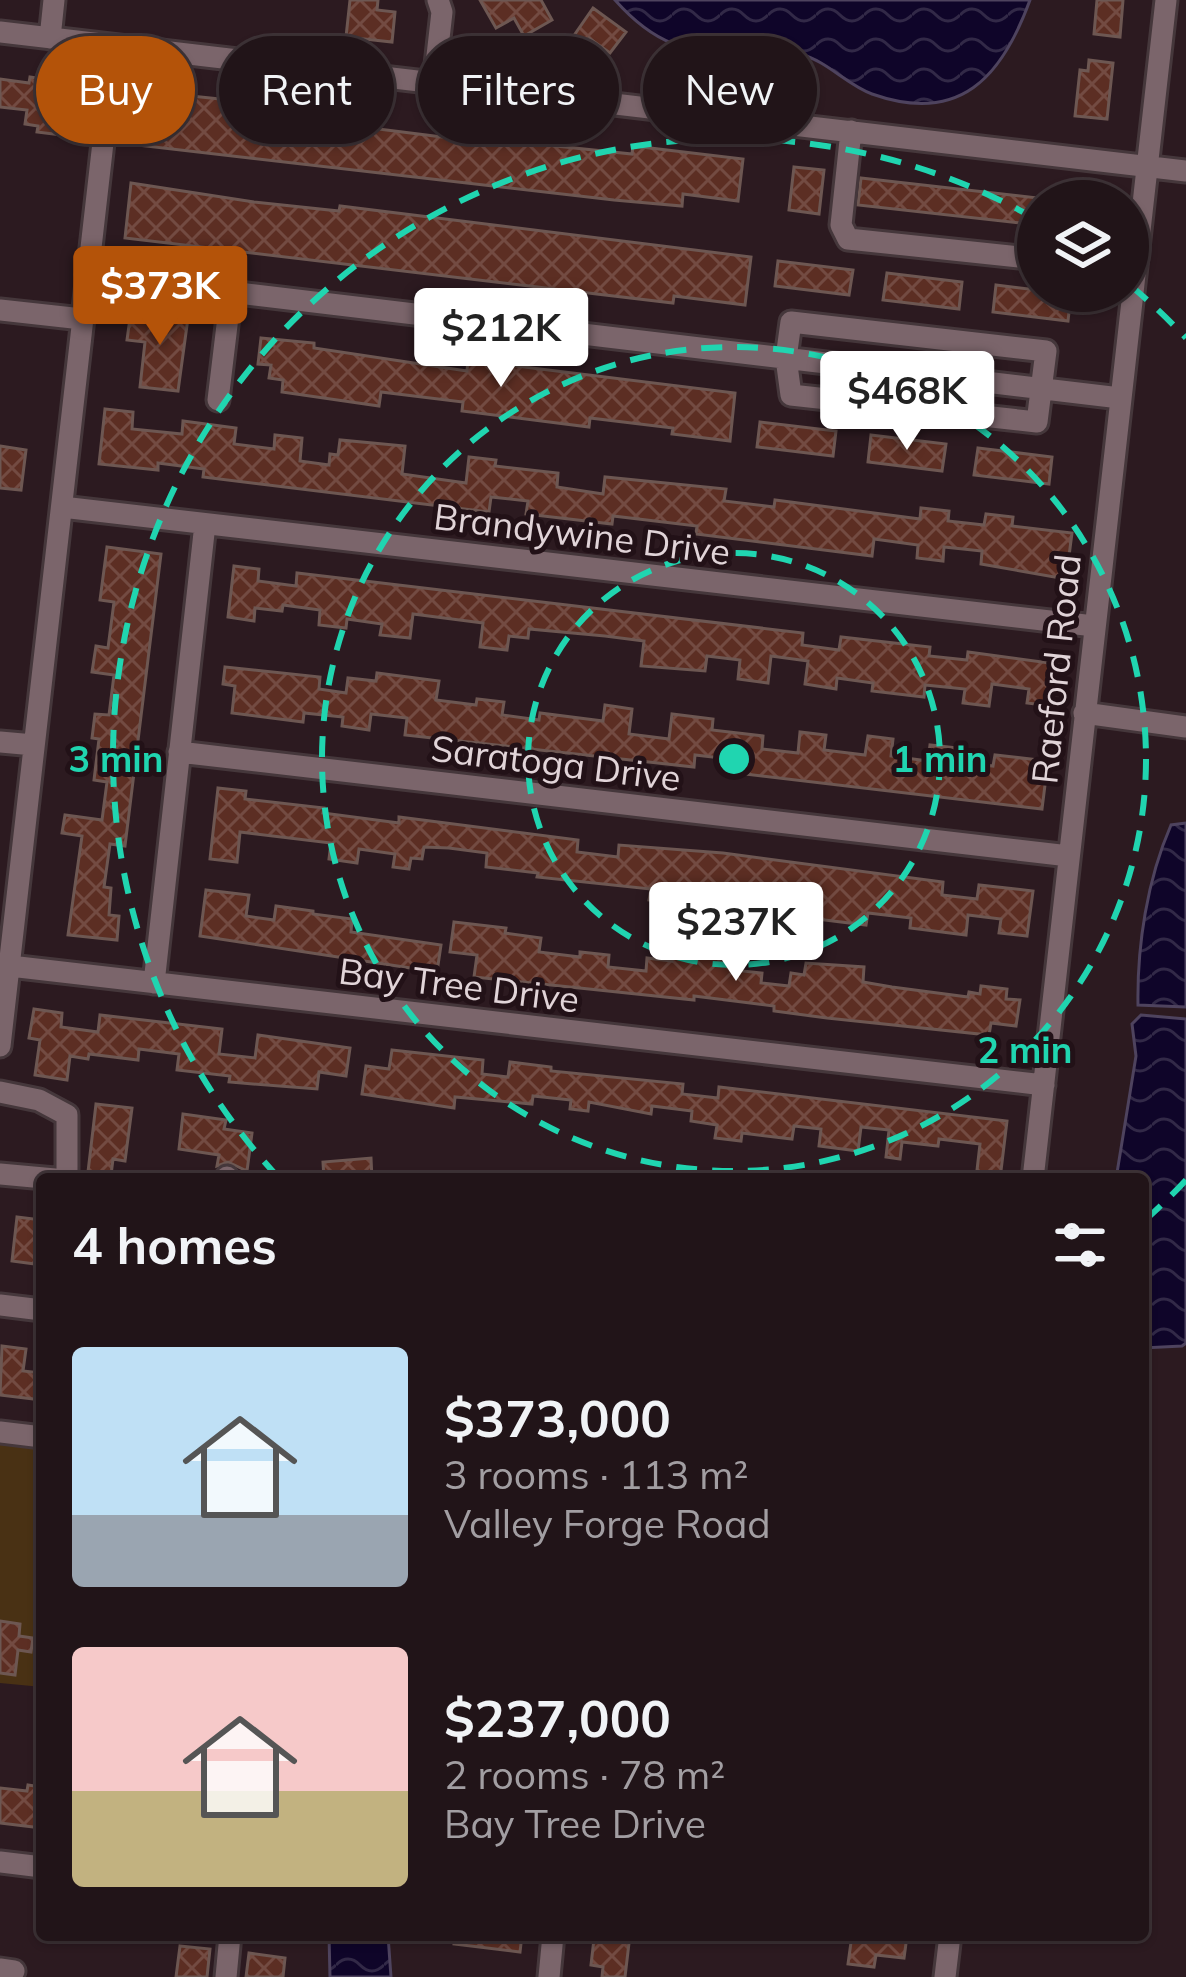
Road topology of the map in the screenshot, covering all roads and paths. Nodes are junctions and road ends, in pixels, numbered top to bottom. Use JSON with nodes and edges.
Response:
{"nodes":[{"id":1,"x":54,"y":0,"type":"edge"},
{"id":2,"x":438,"y":0,"type":"edge"},
{"id":3,"x":1166,"y":0,"type":"edge"},
{"id":4,"x":0,"y":32,"type":"edge"},
{"id":5,"x":36,"y":36,"type":"edge"},
{"id":6,"x":50,"y":36,"type":"edge"},
{"id":7,"x":439,"y":36,"type":"edge"},
{"id":8,"x":195,"y":55,"type":"edge"},
{"id":9,"x":418,"y":80,"type":"edge"},
{"id":10,"x":619,"y":104,"type":"edge"},
{"id":11,"x":851,"y":131,"type":"junction"},
{"id":12,"x":102,"y":144,"type":"edge"},
{"id":13,"x":1146,"y":166,"type":"junction"},
{"id":14,"x":1186,"y":170,"type":"edge"},
{"id":15,"x":1144,"y":180,"type":"edge"},
{"id":16,"x":1017,"y":257,"type":"edge"},
{"id":17,"x":87,"y":274,"type":"junction"},
{"id":18,"x":231,"y":292,"type":"junction"},
{"id":19,"x":0,"y":310,"type":"edge"},
{"id":20,"x":1127,"y":312,"type":"edge"},
{"id":21,"x":82,"y":319,"type":"junction"},
{"id":22,"x":786,"y":358,"type":"junction"},
{"id":23,"x":1042,"y":388,"type":"junction"},
{"id":24,"x":1120,"y":398,"type":"junction"},
{"id":25,"x":218,"y":400,"type":"dead end"},
{"id":26,"x":62,"y":508,"type":"junction"},
{"id":27,"x":205,"y":524,"type":"junction"},
{"id":28,"x":1094,"y":626,"type":"junction"},
{"id":29,"x":1084,"y":713,"type":"junction"},
{"id":30,"x":1186,"y":727,"type":"edge"},
{"id":31,"x":0,"y":742,"type":"edge"},
{"id":32,"x":34,"y":745,"type":"junction"},
{"id":33,"x":179,"y":752,"type":"junction"},
{"id":34,"x":1069,"y":856,"type":"junction"},
{"id":35,"x":10,"y":966,"type":"junction"},
{"id":36,"x":154,"y":983,"type":"junction"},
{"id":37,"x":0,"y":1046,"type":"edge"},
{"id":38,"x":1044,"y":1085,"type":"junction"},
{"id":39,"x":0,"y":1092,"type":"edge"},
{"id":40,"x":67,"y":1173,"type":"edge"},
{"id":41,"x":1034,"y":1173,"type":"edge"},
{"id":42,"x":0,"y":1174,"type":"edge"},
{"id":43,"x":36,"y":1177,"type":"edge"},
{"id":44,"x":0,"y":1305,"type":"edge"},
{"id":45,"x":36,"y":1309,"type":"edge"},
{"id":46,"x":0,"y":1432,"type":"edge"},
{"id":47,"x":36,"y":1436,"type":"edge"},
{"id":48,"x":0,"y":1862,"type":"edge"},
{"id":49,"x":36,"y":1866,"type":"edge"},
{"id":50,"x":229,"y":1941,"type":"edge"},
{"id":51,"x":552,"y":1941,"type":"edge"},
{"id":52,"x":949,"y":1941,"type":"edge"},
{"id":53,"x":226,"y":1977,"type":"edge"},
{"id":54,"x":549,"y":1977,"type":"edge"},
{"id":55,"x":945,"y":1977,"type":"edge"}],
"edges":[{"from":1,"to":6,"type":"street"},
{"from":2,"to":7,"type":"street"},
{"from":3,"to":13,"type":"street","name":"Raeford Road"},
{"from":4,"to":5,"type":"street"},
{"from":8,"to":9,"type":"street"},
{"from":10,"to":11,"type":"street"},
{"from":11,"to":13,"type":"street"},
{"from":11,"to":16,"type":"street"},
{"from":12,"to":17,"type":"street"},
{"from":13,"to":14,"type":"street"},
{"from":13,"to":15,"type":"street","name":"Raeford Road"},
{"from":17,"to":18,"type":"street"},
{"from":17,"to":21,"type":"street"},
{"from":18,"to":22,"type":"street"},
{"from":18,"to":25,"type":"street"},
{"from":19,"to":21,"type":"street"},
{"from":20,"to":24,"type":"street","name":"Raeford Road"},
{"from":21,"to":26,"type":"street"},
{"from":22,"to":23,"type":"street"},
{"from":22,"to":23,"type":"street"},
{"from":22,"to":23,"type":"street"},
{"from":23,"to":24,"type":"street"},
{"from":24,"to":28,"type":"street","name":"Raeford Road"},
{"from":26,"to":27,"type":"street","name":"Brandywine Drive"},
{"from":26,"to":32,"type":"street"},
{"from":27,"to":28,"type":"street","name":"Brandywine Drive"},
{"from":27,"to":33,"type":"street"},
{"from":28,"to":29,"type":"street","name":"Raeford Road"},
{"from":29,"to":30,"type":"street"},
{"from":29,"to":34,"type":"street","name":"Raeford Road"},
{"from":31,"to":32,"type":"street"},
{"from":32,"to":35,"type":"street"},
{"from":33,"to":34,"type":"street","name":"Saratoga Drive"},
{"from":33,"to":36,"type":"street"},
{"from":34,"to":38,"type":"street","name":"Raeford Road"},
{"from":35,"to":36,"type":"street","name":"Bay Tree Drive"},
{"from":35,"to":37,"type":"street"},
{"from":36,"to":38,"type":"street","name":"Bay Tree Drive"},
{"from":38,"to":41,"type":"street","name":"Raeford Road"},
{"from":39,"to":40,"type":"street"},
{"from":42,"to":43,"type":"street"},
{"from":44,"to":45,"type":"street"},
{"from":46,"to":47,"type":"street"},
{"from":48,"to":49,"type":"street"},
{"from":50,"to":53,"type":"street"},
{"from":51,"to":54,"type":"street"},
{"from":52,"to":55,"type":"street"}]}
